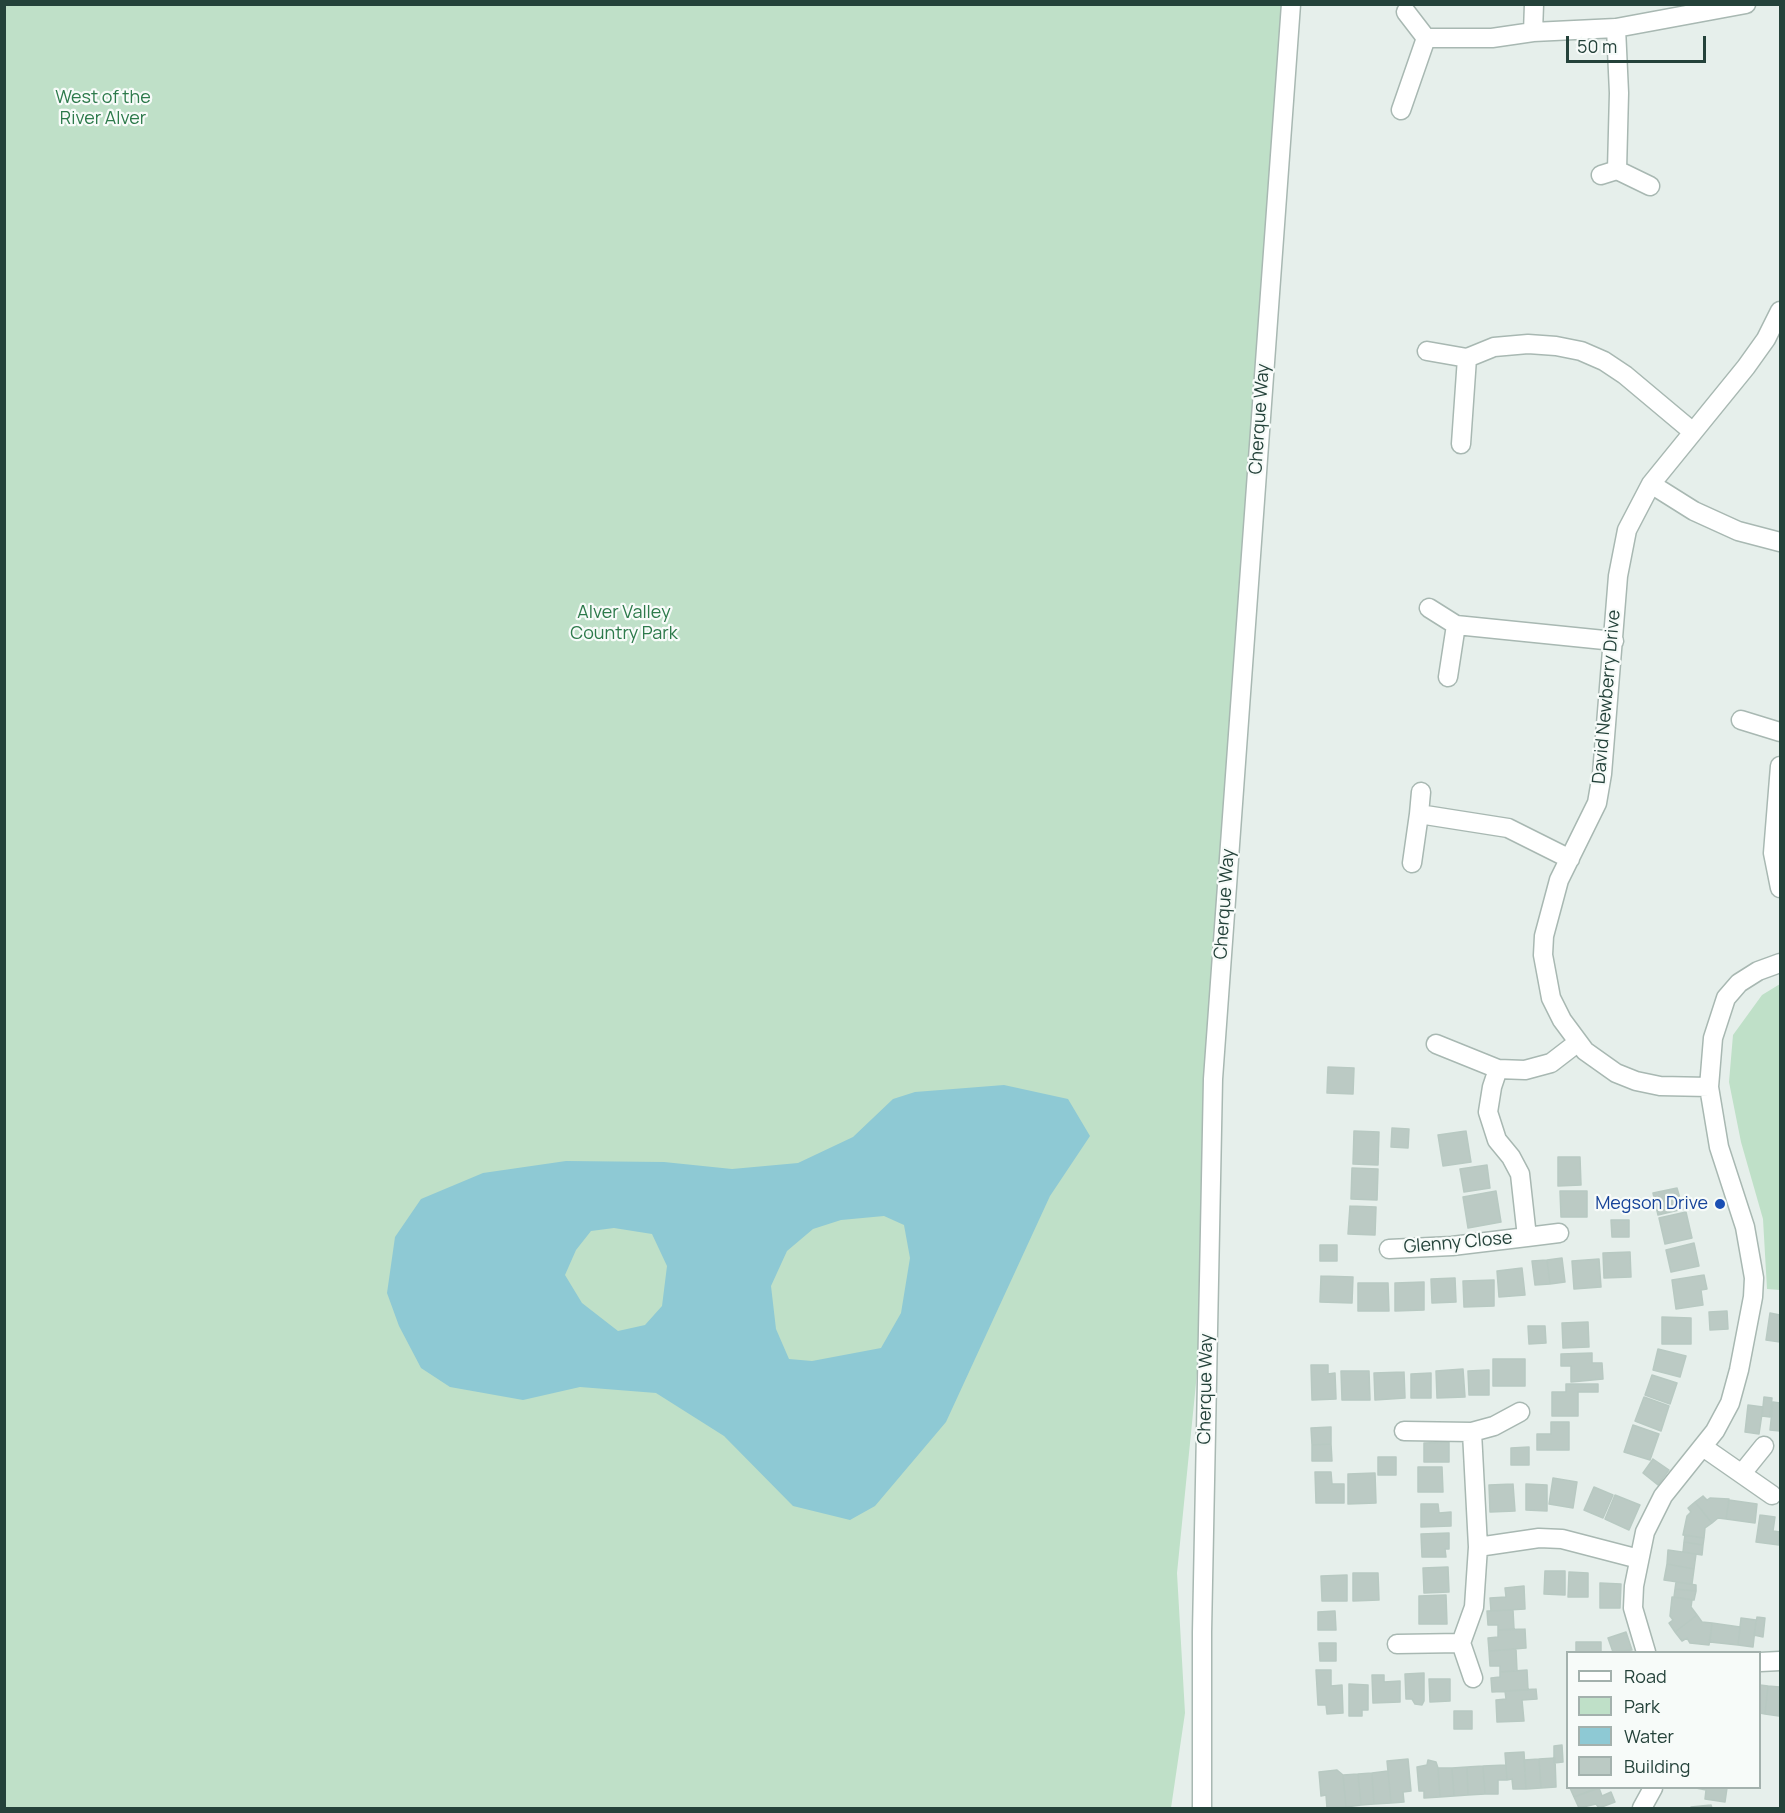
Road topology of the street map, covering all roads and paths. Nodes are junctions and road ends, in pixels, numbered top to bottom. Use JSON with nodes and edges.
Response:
{"nodes":[{"id":1,"x":1291,"y":4,"type":"edge"},
{"id":2,"x":1534,"y":4,"type":"edge"},
{"id":3,"x":1746,"y":4,"type":"edge"},
{"id":4,"x":1406,"y":12,"type":"dead end"},
{"id":5,"x":1616,"y":28,"type":"junction"},
{"id":6,"x":1533,"y":32,"type":"junction"},
{"id":7,"x":1426,"y":38,"type":"junction"},
{"id":8,"x":1401,"y":110,"type":"dead end"},
{"id":9,"x":1650,"y":186,"type":"dead end"},
{"id":10,"x":1780,"y":311,"type":"edge"},
{"id":11,"x":1773,"y":342,"type":"edge"},
{"id":12,"x":1427,"y":351,"type":"dead end"},
{"id":13,"x":1467,"y":358,"type":"junction"},
{"id":14,"x":1693,"y":432,"type":"junction"},
{"id":15,"x":1461,"y":444,"type":"dead end"},
{"id":16,"x":1652,"y":484,"type":"junction"},
{"id":17,"x":1780,"y":542,"type":"edge"},
{"id":18,"x":1429,"y":608,"type":"dead end"},
{"id":19,"x":1456,"y":625,"type":"junction"},
{"id":20,"x":1614,"y":641,"type":"junction"},
{"id":21,"x":1448,"y":677,"type":"dead end"},
{"id":22,"x":1741,"y":720,"type":"dead end"},
{"id":23,"x":1780,"y":732,"type":"edge"},
{"id":24,"x":1780,"y":766,"type":"edge"},
{"id":25,"x":1421,"y":792,"type":"dead end"},
{"id":26,"x":1419,"y":814,"type":"junction"},
{"id":27,"x":1570,"y":859,"type":"junction"},
{"id":28,"x":1412,"y":862,"type":"dead end"},
{"id":29,"x":1780,"y":888,"type":"edge"},
{"id":30,"x":1780,"y":963,"type":"edge"},
{"id":31,"x":1577,"y":1043,"type":"junction"},
{"id":32,"x":1436,"y":1044,"type":"dead end"},
{"id":33,"x":1498,"y":1069,"type":"junction"},
{"id":34,"x":1710,"y":1087,"type":"junction"},
{"id":35,"x":1559,"y":1233,"type":"dead end"},
{"id":36,"x":1527,"y":1237,"type":"junction"},
{"id":37,"x":1389,"y":1249,"type":"dead end"},
{"id":38,"x":1520,"y":1412,"type":"dead end"},
{"id":39,"x":1404,"y":1431,"type":"dead end"},
{"id":40,"x":1472,"y":1432,"type":"junction"},
{"id":41,"x":1764,"y":1446,"type":"dead end"},
{"id":42,"x":1703,"y":1447,"type":"junction"},
{"id":43,"x":1743,"y":1472,"type":"junction"},
{"id":44,"x":1772,"y":1495,"type":"dead end"},
{"id":45,"x":1478,"y":1547,"type":"junction"},
{"id":46,"x":1638,"y":1559,"type":"junction"},
{"id":47,"x":1461,"y":1643,"type":"junction"},
{"id":48,"x":1397,"y":1644,"type":"dead end"},
{"id":49,"x":1645,"y":1651,"type":"edge"},
{"id":50,"x":1780,"y":1661,"type":"edge"},
{"id":51,"x":1761,"y":1662,"type":"edge"},
{"id":52,"x":1473,"y":1678,"type":"dead end"},
{"id":53,"x":1652,"y":1789,"type":"edge"},
{"id":54,"x":1202,"y":1807,"type":"edge"},
{"id":55,"x":1642,"y":1809,"type":"edge"}],
"edges":[{"from":1,"to":54,"type":"street","name":"Cherque Way"},
{"from":2,"to":6,"type":"street"},
{"from":3,"to":5,"type":"street"},
{"from":4,"to":7,"type":"street"},
{"from":5,"to":6,"type":"street"},
{"from":5,"to":9,"type":"street"},
{"from":6,"to":7,"type":"street"},
{"from":7,"to":8,"type":"street"},
{"from":10,"to":11,"type":"street","name":"David Newberry Drive"},
{"from":11,"to":14,"type":"street","name":"David Newberry Drive"},
{"from":12,"to":13,"type":"street"},
{"from":13,"to":14,"type":"street"},
{"from":13,"to":15,"type":"street"},
{"from":14,"to":16,"type":"street","name":"David Newberry Drive"},
{"from":16,"to":17,"type":"street"},
{"from":16,"to":20,"type":"street","name":"David Newberry Drive"},
{"from":18,"to":19,"type":"street"},
{"from":19,"to":20,"type":"street"},
{"from":19,"to":21,"type":"street"},
{"from":20,"to":27,"type":"street","name":"David Newberry Drive"},
{"from":22,"to":23,"type":"street"},
{"from":24,"to":29,"type":"street"},
{"from":25,"to":26,"type":"street"},
{"from":26,"to":27,"type":"street"},
{"from":26,"to":28,"type":"street"},
{"from":27,"to":31,"type":"street","name":"David Newberry Drive"},
{"from":30,"to":34,"type":"street"},
{"from":31,"to":33,"type":"street"},
{"from":31,"to":34,"type":"street","name":"David Newberry Drive"},
{"from":32,"to":33,"type":"street"},
{"from":33,"to":36,"type":"street","name":"Glenny Close"},
{"from":34,"to":42,"type":"street"},
{"from":35,"to":36,"type":"street","name":"Glenny Close"},
{"from":36,"to":37,"type":"street","name":"Glenny Close"},
{"from":38,"to":40,"type":"street"},
{"from":39,"to":40,"type":"street"},
{"from":40,"to":45,"type":"street"},
{"from":41,"to":43,"type":"street"},
{"from":42,"to":43,"type":"street"},
{"from":42,"to":46,"type":"street"},
{"from":43,"to":44,"type":"street"},
{"from":45,"to":46,"type":"street"},
{"from":45,"to":47,"type":"street"},
{"from":46,"to":49,"type":"street"},
{"from":47,"to":48,"type":"street"},
{"from":47,"to":52,"type":"street"},
{"from":50,"to":51,"type":"street"},
{"from":53,"to":55,"type":"street"}]}
